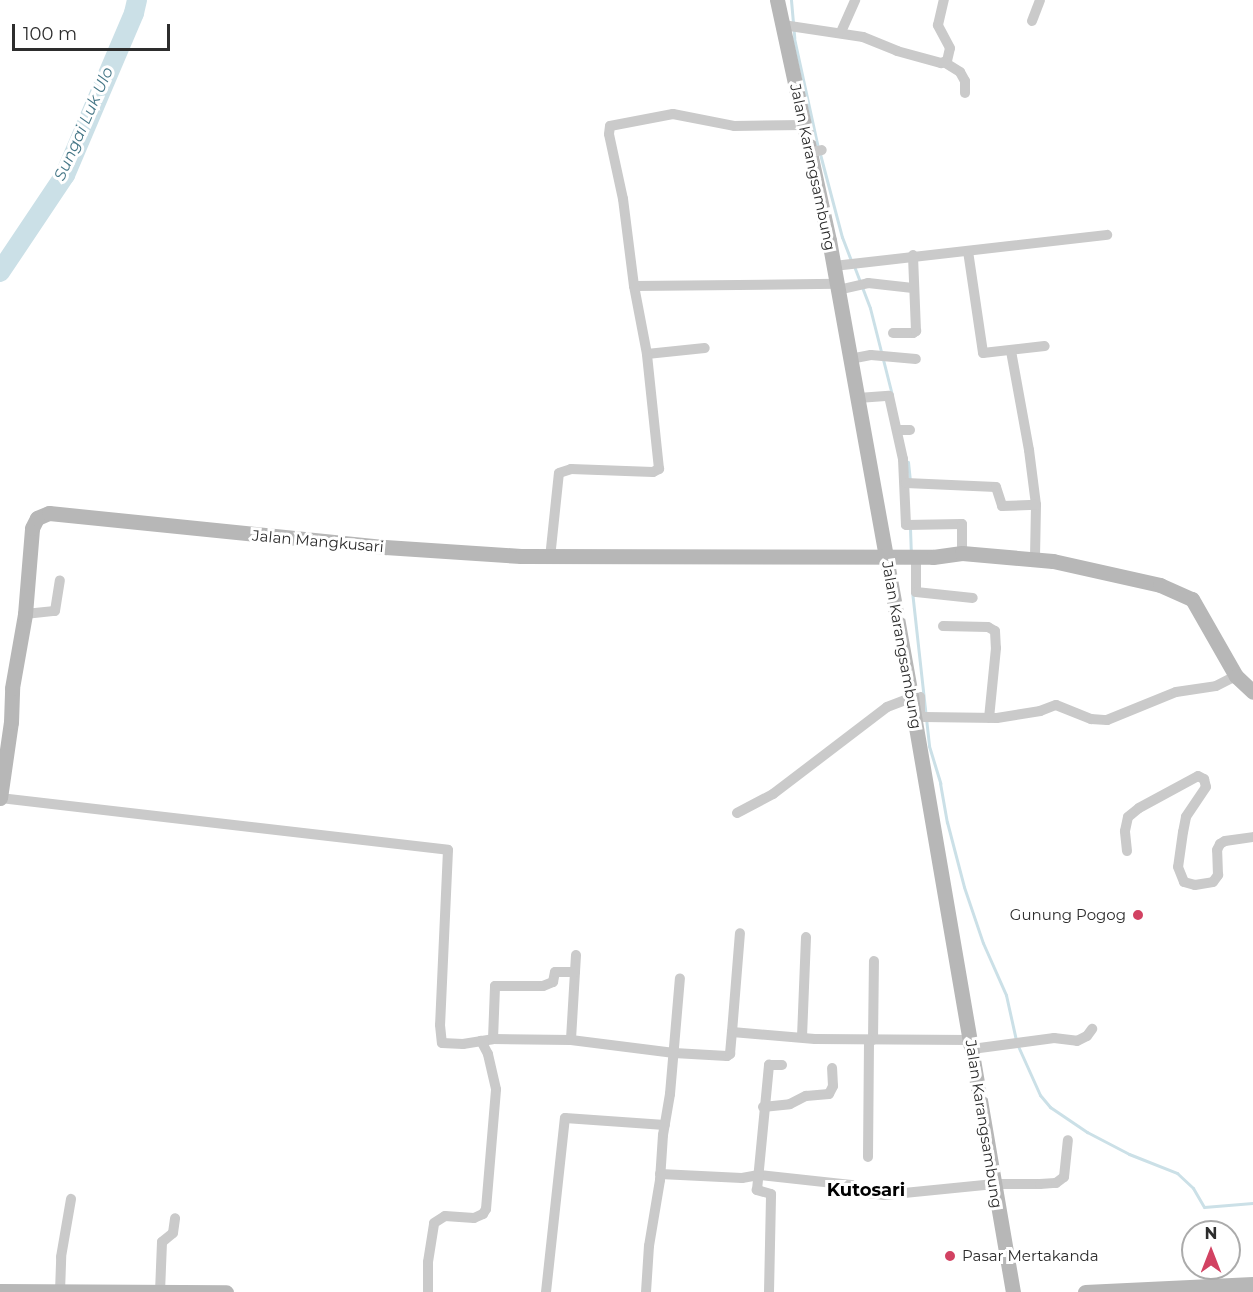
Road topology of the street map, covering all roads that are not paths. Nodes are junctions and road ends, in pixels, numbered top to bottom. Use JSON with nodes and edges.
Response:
{"nodes":[{"id":1,"x":777,"y":0,"type":"edge"},
{"id":2,"x":855,"y":0,"type":"edge"},
{"id":3,"x":944,"y":0,"type":"edge"},
{"id":4,"x":1040,"y":0,"type":"edge"},
{"id":5,"x":1032,"y":21,"type":"dead end"},
{"id":6,"x":784,"y":25,"type":"junction"},
{"id":7,"x":841,"y":32,"type":"junction"},
{"id":8,"x":944,"y":62,"type":"junction"},
{"id":9,"x":965,"y":93,"type":"dead end"},
{"id":10,"x":804,"y":125,"type":"junction"},
{"id":11,"x":1107,"y":235,"type":"dead end"},
{"id":12,"x":968,"y":251,"type":"junction"},
{"id":13,"x":913,"y":255,"type":"junction"},
{"id":14,"x":840,"y":265,"type":"junction"},
{"id":15,"x":634,"y":286,"type":"junction"},
{"id":16,"x":842,"y":286,"type":"junction"},
{"id":17,"x":914,"y":288,"type":"junction"},
{"id":18,"x":893,"y":333,"type":"dead end"},
{"id":19,"x":1045,"y":346,"type":"dead end"},
{"id":20,"x":705,"y":348,"type":"dead end"},
{"id":21,"x":1011,"y":351,"type":"junction"},
{"id":22,"x":647,"y":354,"type":"junction"},
{"id":23,"x":850,"y":359,"type":"junction"},
{"id":24,"x":916,"y":359,"type":"dead end"},
{"id":25,"x":858,"y":398,"type":"junction"},
{"id":26,"x":906,"y":483,"type":"junction"},
{"id":27,"x":1035,"y":505,"type":"junction"},
{"id":28,"x":962,"y":553,"type":"junction"},
{"id":29,"x":912,"y":556,"type":"junction"},
{"id":30,"x":886,"y":557,"type":"junction"},
{"id":31,"x":550,"y":558,"type":"junction"},
{"id":32,"x":1035,"y":559,"type":"junction"},
{"id":33,"x":60,"y":580,"type":"dead end"},
{"id":34,"x":973,"y":598,"type":"dead end"},
{"id":35,"x":25,"y":614,"type":"junction"},
{"id":36,"x":943,"y":626,"type":"dead end"},
{"id":37,"x":1236,"y":676,"type":"junction"},
{"id":38,"x":1252,"y":689,"type":"edge"},
{"id":39,"x":911,"y":698,"type":"junction"},
{"id":40,"x":989,"y":718,"type":"junction"},
{"id":41,"x":0,"y":798,"type":"edge"},
{"id":42,"x":737,"y":813,"type":"dead end"},
{"id":43,"x":1253,"y":837,"type":"edge"},
{"id":44,"x":1127,"y":851,"type":"dead end"},
{"id":45,"x":740,"y":933,"type":"dead end"},
{"id":46,"x":806,"y":937,"type":"dead end"},
{"id":47,"x":576,"y":954,"type":"dead end"},
{"id":48,"x":874,"y":961,"type":"dead end"},
{"id":49,"x":575,"y":972,"type":"junction"},
{"id":50,"x":680,"y":978,"type":"dead end"},
{"id":51,"x":1092,"y":1029,"type":"dead end"},
{"id":52,"x":732,"y":1032,"type":"junction"},
{"id":53,"x":802,"y":1038,"type":"junction"},
{"id":54,"x":493,"y":1039,"type":"junction"},
{"id":55,"x":571,"y":1040,"type":"junction"},
{"id":56,"x":871,"y":1040,"type":"junction"},
{"id":57,"x":481,"y":1041,"type":"junction"},
{"id":58,"x":971,"y":1044,"type":"junction"},
{"id":59,"x":674,"y":1053,"type":"junction"},
{"id":60,"x":782,"y":1065,"type":"dead end"},
{"id":61,"x":832,"y":1068,"type":"dead end"},
{"id":62,"x":763,"y":1107,"type":"junction"},
{"id":63,"x":666,"y":1125,"type":"junction"},
{"id":64,"x":1068,"y":1140,"type":"dead end"},
{"id":65,"x":868,"y":1157,"type":"dead end"},
{"id":66,"x":660,"y":1174,"type":"junction"},
{"id":67,"x":759,"y":1175,"type":"junction"},
{"id":68,"x":994,"y":1184,"type":"junction"},
{"id":69,"x":71,"y":1199,"type":"dead end"},
{"id":70,"x":175,"y":1218,"type":"dead end"},
{"id":71,"x":1253,"y":1284,"type":"edge"},
{"id":72,"x":1178,"y":1290,"type":"edge"},
{"id":73,"x":0,"y":1291,"type":"edge"},
{"id":74,"x":60,"y":1292,"type":"edge"},
{"id":75,"x":160,"y":1292,"type":"edge"},
{"id":76,"x":226,"y":1292,"type":"edge"},
{"id":77,"x":428,"y":1292,"type":"edge"},
{"id":78,"x":546,"y":1292,"type":"edge"},
{"id":79,"x":646,"y":1292,"type":"edge"},
{"id":80,"x":769,"y":1292,"type":"edge"},
{"id":81,"x":1013,"y":1292,"type":"edge"},
{"id":82,"x":1085,"y":1292,"type":"edge"}],
"edges":[{"from":1,"to":6,"type":"street","name":"Jalan Karangsambung"},
{"from":2,"to":7,"type":"street"},
{"from":3,"to":8,"type":"street"},
{"from":4,"to":5,"type":"street"},
{"from":6,"to":7,"type":"street"},
{"from":6,"to":10,"type":"street","name":"Jalan Karangsambung"},
{"from":7,"to":8,"type":"street"},
{"from":8,"to":9,"type":"street"},
{"from":10,"to":14,"type":"street","name":"Jalan Karangsambung"},
{"from":10,"to":15,"type":"street"},
{"from":11,"to":12,"type":"street"},
{"from":12,"to":13,"type":"street"},
{"from":12,"to":21,"type":"street"},
{"from":13,"to":14,"type":"street"},
{"from":13,"to":17,"type":"street"},
{"from":14,"to":16,"type":"street","name":"Jalan Karangsambung"},
{"from":15,"to":16,"type":"street"},
{"from":15,"to":22,"type":"street"},
{"from":16,"to":17,"type":"street"},
{"from":16,"to":23,"type":"street","name":"Jalan Karangsambung"},
{"from":17,"to":18,"type":"street"},
{"from":19,"to":21,"type":"street"},
{"from":20,"to":22,"type":"street"},
{"from":21,"to":27,"type":"street"},
{"from":22,"to":31,"type":"street"},
{"from":23,"to":24,"type":"street"},
{"from":23,"to":25,"type":"street","name":"Jalan Karangsambung"},
{"from":25,"to":26,"type":"street"},
{"from":25,"to":30,"type":"street","name":"Jalan Karangsambung"},
{"from":26,"to":27,"type":"street"},
{"from":26,"to":28,"type":"street"},
{"from":27,"to":32,"type":"street"},
{"from":28,"to":29,"type":"street","name":"Jalan Mangkusari"},
{"from":28,"to":32,"type":"street","name":"Jalan Mangkusari"},
{"from":29,"to":30,"type":"street","name":"Jalan Mangkusari"},
{"from":29,"to":34,"type":"street"},
{"from":30,"to":31,"type":"street","name":"Jalan Mangkusari"},
{"from":30,"to":39,"type":"street","name":"Jalan Karangsambung"},
{"from":31,"to":35,"type":"street","name":"Jalan Mangkusari"},
{"from":32,"to":37,"type":"street","name":"Jalan Mangkusari"},
{"from":33,"to":35,"type":"street"},
{"from":35,"to":41,"type":"street","name":"Jalan Mangkusari"},
{"from":36,"to":40,"type":"street"},
{"from":37,"to":38,"type":"street","name":"Jalan Mangkusari"},
{"from":37,"to":40,"type":"street"},
{"from":39,"to":40,"type":"street"},
{"from":39,"to":42,"type":"street"},
{"from":39,"to":58,"type":"street","name":"Jalan Karangsambung"},
{"from":41,"to":57,"type":"street"},
{"from":43,"to":44,"type":"street"},
{"from":45,"to":52,"type":"street"},
{"from":46,"to":53,"type":"street"},
{"from":47,"to":49,"type":"street"},
{"from":48,"to":56,"type":"street"},
{"from":49,"to":54,"type":"street"},
{"from":49,"to":55,"type":"street"},
{"from":50,"to":59,"type":"street"},
{"from":51,"to":58,"type":"street"},
{"from":52,"to":53,"type":"street"},
{"from":52,"to":59,"type":"street"},
{"from":53,"to":56,"type":"street"},
{"from":54,"to":55,"type":"street"},
{"from":54,"to":57,"type":"street"},
{"from":55,"to":59,"type":"street"},
{"from":56,"to":58,"type":"street"},
{"from":56,"to":65,"type":"street"},
{"from":57,"to":77,"type":"street"},
{"from":58,"to":68,"type":"street","name":"Jalan Karangsambung"},
{"from":59,"to":63,"type":"street"},
{"from":60,"to":62,"type":"street"},
{"from":61,"to":62,"type":"street"},
{"from":62,"to":67,"type":"street"},
{"from":63,"to":66,"type":"street"},
{"from":63,"to":78,"type":"street"},
{"from":64,"to":68,"type":"street"},
{"from":66,"to":67,"type":"street"},
{"from":66,"to":79,"type":"street"},
{"from":67,"to":68,"type":"street"},
{"from":67,"to":80,"type":"street"},
{"from":68,"to":81,"type":"street","name":"Jalan Karangsambung"},
{"from":69,"to":74,"type":"street"},
{"from":70,"to":75,"type":"street"},
{"from":71,"to":72,"type":"street"},
{"from":72,"to":82,"type":"street"},
{"from":73,"to":74,"type":"street"},
{"from":74,"to":75,"type":"street"},
{"from":75,"to":76,"type":"street"}]}
